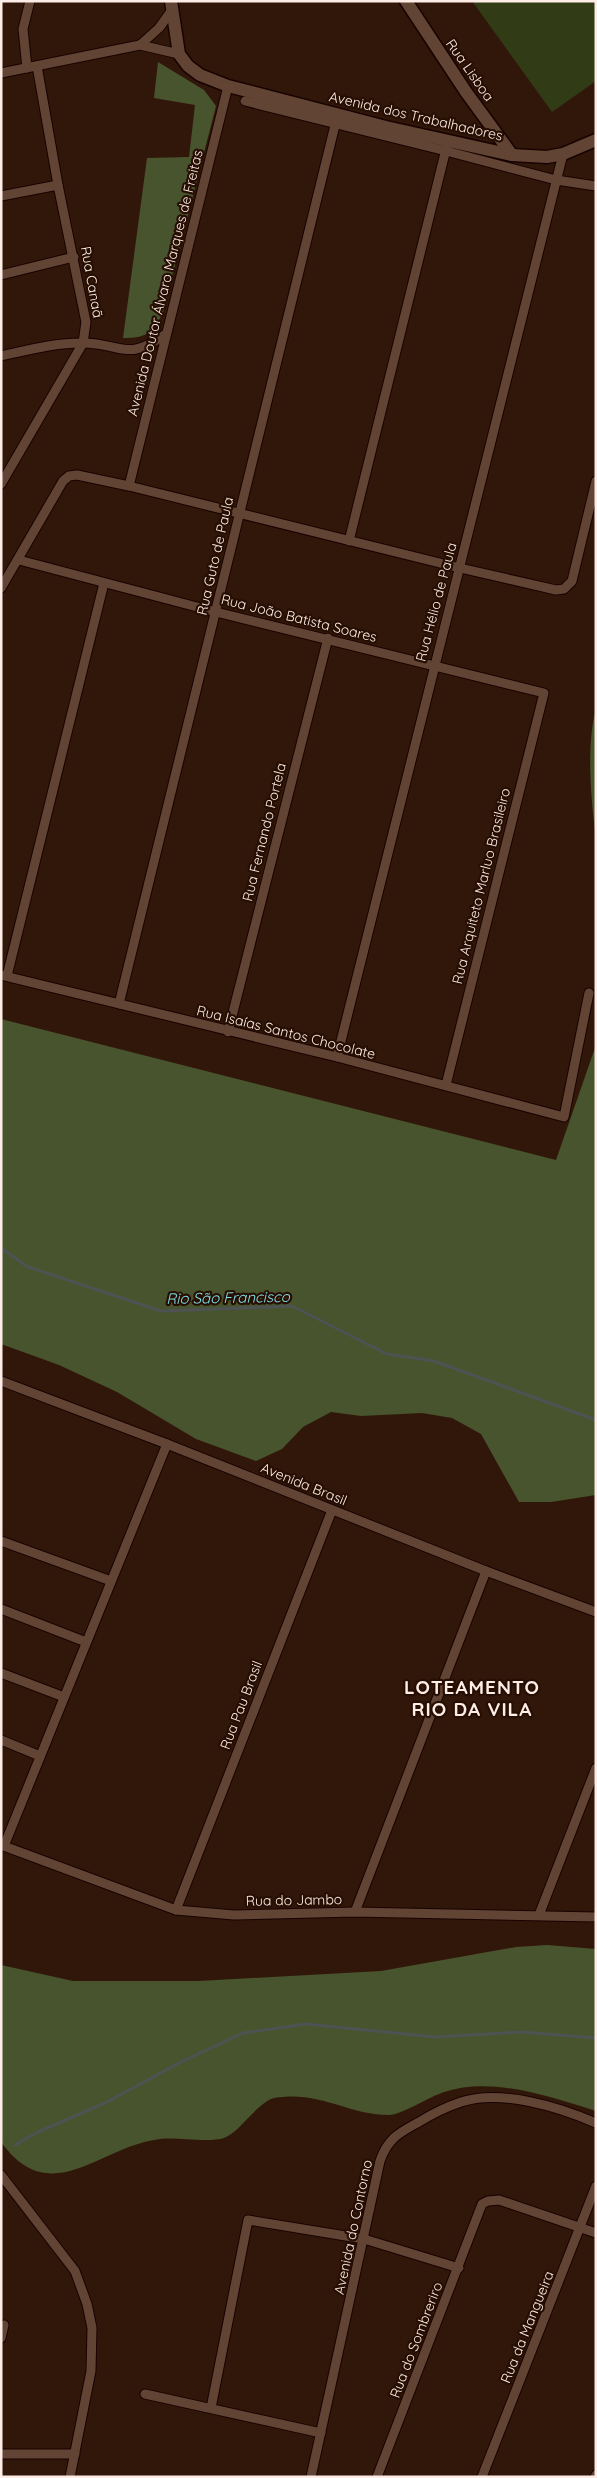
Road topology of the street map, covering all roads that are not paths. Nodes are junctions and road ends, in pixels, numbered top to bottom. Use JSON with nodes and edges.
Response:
{"nodes":[{"id":1,"x":30,"y":1,"type":"edge"},
{"id":2,"x":406,"y":1,"type":"edge"},
{"id":3,"x":171,"y":6,"type":"edge"},
{"id":4,"x":140,"y":45,"type":"junction"},
{"id":5,"x":179,"y":54,"type":"junction"},
{"id":6,"x":37,"y":66,"type":"junction"},
{"id":7,"x":27,"y":68,"type":"junction"},
{"id":8,"x":1,"y":73,"type":"edge"},
{"id":9,"x":228,"y":86,"type":"junction"},
{"id":10,"x":245,"y":102,"type":"dead end"},
{"id":11,"x":337,"y":119,"type":"junction"},
{"id":12,"x":596,"y":140,"type":"edge"},
{"id":13,"x":447,"y":146,"type":"junction"},
{"id":14,"x":512,"y":154,"type":"junction"},
{"id":15,"x":563,"y":154,"type":"junction"},
{"id":16,"x":556,"y":180,"type":"junction"},
{"id":17,"x":58,"y":185,"type":"junction"},
{"id":18,"x":596,"y":186,"type":"edge"},
{"id":19,"x":1,"y":196,"type":"edge"},
{"id":20,"x":74,"y":257,"type":"junction"},
{"id":21,"x":1,"y":275,"type":"edge"},
{"id":22,"x":166,"y":334,"type":"junction"},
{"id":23,"x":83,"y":343,"type":"junction"},
{"id":24,"x":1,"y":356,"type":"edge"},
{"id":25,"x":2,"y":480,"type":"edge"},
{"id":26,"x":596,"y":481,"type":"edge"},
{"id":27,"x":129,"y":486,"type":"junction"},
{"id":28,"x":238,"y":513,"type":"junction"},
{"id":29,"x":349,"y":541,"type":"junction"},
{"id":30,"x":19,"y":560,"type":"junction"},
{"id":31,"x":460,"y":568,"type":"junction"},
{"id":32,"x":104,"y":583,"type":"junction"},
{"id":33,"x":1,"y":588,"type":"edge"},
{"id":34,"x":216,"y":612,"type":"junction"},
{"id":35,"x":328,"y":638,"type":"junction"},
{"id":36,"x":434,"y":665,"type":"junction"},
{"id":37,"x":544,"y":693,"type":"joint"},
{"id":38,"x":4,"y":975,"type":"edge"},
{"id":39,"x":590,"y":993,"type":"dead end"},
{"id":40,"x":119,"y":1004,"type":"junction"},
{"id":41,"x":228,"y":1032,"type":"junction"},
{"id":42,"x":337,"y":1058,"type":"junction"},
{"id":43,"x":446,"y":1085,"type":"junction"},
{"id":44,"x":1,"y":1381,"type":"edge"},
{"id":45,"x":167,"y":1444,"type":"junction"},
{"id":46,"x":332,"y":1510,"type":"junction"},
{"id":47,"x":1,"y":1541,"type":"edge"},
{"id":48,"x":486,"y":1571,"type":"junction"},
{"id":49,"x":111,"y":1581,"type":"junction"},
{"id":50,"x":1,"y":1609,"type":"edge"},
{"id":51,"x":596,"y":1612,"type":"edge"},
{"id":52,"x":86,"y":1642,"type":"junction"},
{"id":53,"x":1,"y":1673,"type":"edge"},
{"id":54,"x":64,"y":1697,"type":"junction"},
{"id":55,"x":1,"y":1740,"type":"edge"},
{"id":56,"x":40,"y":1756,"type":"junction"},
{"id":57,"x":596,"y":1768,"type":"edge"},
{"id":58,"x":2,"y":1845,"type":"edge"},
{"id":59,"x":176,"y":1910,"type":"junction"},
{"id":60,"x":356,"y":1912,"type":"junction"},
{"id":61,"x":539,"y":1915,"type":"junction"},
{"id":62,"x":596,"y":1917,"type":"edge"},
{"id":63,"x":596,"y":2123,"type":"edge"},
{"id":64,"x":1,"y":2175,"type":"edge"},
{"id":65,"x":596,"y":2186,"type":"edge"},
{"id":66,"x":580,"y":2227,"type":"junction"},
{"id":67,"x":596,"y":2233,"type":"edge"},
{"id":68,"x":364,"y":2239,"type":"junction"},
{"id":69,"x":458,"y":2268,"type":"junction"},
{"id":70,"x":4,"y":2325,"type":"dead end"},
{"id":71,"x":1,"y":2338,"type":"edge"},
{"id":72,"x":145,"y":2394,"type":"dead end"},
{"id":73,"x":212,"y":2408,"type":"junction"},
{"id":74,"x":321,"y":2433,"type":"junction"},
{"id":75,"x":1,"y":2454,"type":"edge"},
{"id":76,"x":75,"y":2454,"type":"junction"},
{"id":77,"x":70,"y":2477,"type":"edge"},
{"id":78,"x":311,"y":2477,"type":"edge"},
{"id":79,"x":377,"y":2477,"type":"edge"},
{"id":80,"x":482,"y":2477,"type":"edge"}],
"edges":[{"from":1,"to":7,"type":"street"},
{"from":2,"to":14,"type":"street","name":"Rua Lisboa"},
{"from":3,"to":4,"type":"street"},
{"from":3,"to":5,"type":"street"},
{"from":4,"to":5,"type":"street"},
{"from":4,"to":6,"type":"street"},
{"from":5,"to":9,"type":"street","name":"Avenida dos Trabalhadores"},
{"from":6,"to":7,"type":"street"},
{"from":6,"to":17,"type":"street","name":"Rua Canaã"},
{"from":7,"to":8,"type":"street"},
{"from":9,"to":11,"type":"street","name":"Avenida dos Trabalhadores"},
{"from":9,"to":22,"type":"street","name":"Avenida Doutor Álvaro Marques de Freitas"},
{"from":10,"to":11,"type":"street"},
{"from":11,"to":13,"type":"street","name":"Avenida dos Trabalhadores"},
{"from":11,"to":28,"type":"street","name":"Rua Guto de Paula"},
{"from":12,"to":15,"type":"street","name":"Avenida dos Trabalhadores"},
{"from":13,"to":14,"type":"street","name":"Avenida dos Trabalhadores"},
{"from":13,"to":16,"type":"street"},
{"from":13,"to":29,"type":"street"},
{"from":14,"to":15,"type":"street","name":"Avenida dos Trabalhadores"},
{"from":15,"to":16,"type":"street","name":"Rua Hélio de Paula"},
{"from":16,"to":18,"type":"street"},
{"from":16,"to":31,"type":"street","name":"Rua Hélio de Paula"},
{"from":17,"to":19,"type":"street"},
{"from":17,"to":20,"type":"street","name":"Rua Canaã"},
{"from":20,"to":21,"type":"street"},
{"from":20,"to":23,"type":"street","name":"Rua Canaã"},
{"from":22,"to":23,"type":"street"},
{"from":22,"to":27,"type":"street","name":"Avenida Doutor Álvaro Marques de Freitas"},
{"from":23,"to":24,"type":"street"},
{"from":23,"to":25,"type":"street","name":"Rua Canaã"},
{"from":26,"to":31,"type":"street"},
{"from":27,"to":28,"type":"street"},
{"from":27,"to":30,"type":"street"},
{"from":28,"to":29,"type":"street"},
{"from":28,"to":34,"type":"street","name":"Rua Guto de Paula"},
{"from":29,"to":31,"type":"street"},
{"from":30,"to":32,"type":"street","name":"Rua João Batista Soares"},
{"from":30,"to":33,"type":"street"},
{"from":31,"to":36,"type":"street","name":"Rua Hélio de Paula"},
{"from":32,"to":34,"type":"street","name":"Rua João Batista Soares"},
{"from":32,"to":38,"type":"street"},
{"from":34,"to":35,"type":"street","name":"Rua João Batista Soares"},
{"from":34,"to":40,"type":"street","name":"Rua Guto de Paula"},
{"from":35,"to":36,"type":"street","name":"Rua João Batista Soares"},
{"from":35,"to":41,"type":"street","name":"Rua Fernando Portela"},
{"from":36,"to":37,"type":"street","name":"Rua João Batista Soares"},
{"from":36,"to":42,"type":"street","name":"Rua Hélio de Paula"},
{"from":37,"to":43,"type":"street","name":"Rua Arquiteto Marluo Brasileiro"},
{"from":38,"to":40,"type":"street","name":"Rua Isaías Santos Chocolate"},
{"from":39,"to":43,"type":"street","name":"Rua Isaías Santos Chocolate"},
{"from":40,"to":41,"type":"street","name":"Rua Isaías Santos Chocolate"},
{"from":41,"to":42,"type":"street","name":"Rua Isaías Santos Chocolate"},
{"from":42,"to":43,"type":"street","name":"Rua Isaías Santos Chocolate"},
{"from":44,"to":45,"type":"street","name":"Avenida Brasil"},
{"from":45,"to":46,"type":"street","name":"Avenida Brasil"},
{"from":45,"to":49,"type":"street"},
{"from":46,"to":48,"type":"street","name":"Avenida Brasil"},
{"from":46,"to":59,"type":"street","name":"Rua Pau Brasil"},
{"from":47,"to":49,"type":"street"},
{"from":48,"to":51,"type":"street","name":"Avenida Brasil"},
{"from":48,"to":60,"type":"street"},
{"from":49,"to":52,"type":"street"},
{"from":50,"to":52,"type":"street"},
{"from":52,"to":54,"type":"street"},
{"from":53,"to":54,"type":"street"},
{"from":54,"to":56,"type":"street"},
{"from":55,"to":56,"type":"street"},
{"from":56,"to":58,"type":"street"},
{"from":57,"to":61,"type":"street"},
{"from":58,"to":59,"type":"street","name":"Rua do Jambo"},
{"from":59,"to":60,"type":"street","name":"Rua do Jambo"},
{"from":60,"to":61,"type":"street","name":"Rua do Jambo"},
{"from":61,"to":62,"type":"street","name":"Rua do Jambo"},
{"from":63,"to":68,"type":"street","name":"Avenida do Contorno"},
{"from":64,"to":76,"type":"street"},
{"from":65,"to":66,"type":"street","name":"Rua da Mangueira"},
{"from":66,"to":67,"type":"street"},
{"from":66,"to":69,"type":"street","name":"Rua do Sombreriro"},
{"from":66,"to":80,"type":"street","name":"Rua da Mangueira"},
{"from":68,"to":69,"type":"street"},
{"from":68,"to":73,"type":"street"},
{"from":68,"to":74,"type":"street","name":"Avenida do Contorno"},
{"from":69,"to":79,"type":"street","name":"Rua do Sombreriro"},
{"from":70,"to":71,"type":"street"},
{"from":72,"to":73,"type":"street"},
{"from":73,"to":74,"type":"street"},
{"from":74,"to":78,"type":"street","name":"Avenida do Contorno"},
{"from":75,"to":76,"type":"street"},
{"from":76,"to":77,"type":"street"}]}
